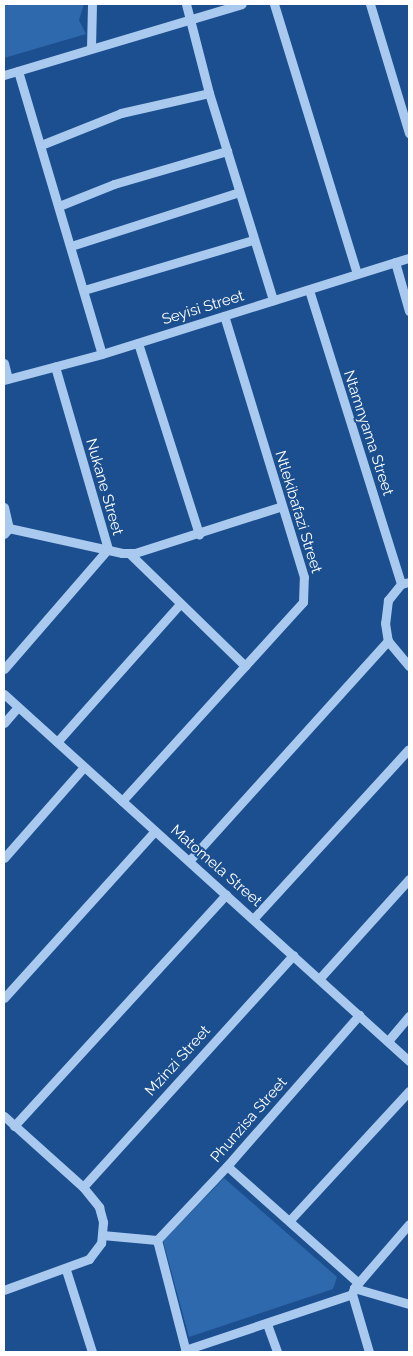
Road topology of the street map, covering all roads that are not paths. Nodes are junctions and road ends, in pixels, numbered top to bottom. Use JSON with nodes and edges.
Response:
{"nodes":[{"id":1,"x":92,"y":4,"type":"edge"},
{"id":2,"x":186,"y":4,"type":"edge"},
{"id":3,"x":236,"y":4,"type":"edge"},
{"id":4,"x":274,"y":4,"type":"edge"},
{"id":5,"x":370,"y":4,"type":"edge"},
{"id":6,"x":189,"y":18,"type":"junction"},
{"id":7,"x":91,"y":48,"type":"junction"},
{"id":8,"x":18,"y":71,"type":"junction"},
{"id":9,"x":4,"y":75,"type":"edge"},
{"id":10,"x":209,"y":93,"type":"junction"},
{"id":11,"x":409,"y":133,"type":"edge"},
{"id":12,"x":41,"y":146,"type":"junction"},
{"id":13,"x":227,"y":152,"type":"junction"},
{"id":14,"x":239,"y":192,"type":"junction"},
{"id":15,"x":58,"y":206,"type":"junction"},
{"id":16,"x":253,"y":240,"type":"junction"},
{"id":17,"x":71,"y":246,"type":"junction"},
{"id":18,"x":409,"y":258,"type":"edge"},
{"id":19,"x":395,"y":262,"type":"junction"},
{"id":20,"x":357,"y":274,"type":"junction"},
{"id":21,"x":84,"y":290,"type":"junction"},
{"id":22,"x":309,"y":290,"type":"junction"},
{"id":23,"x":273,"y":300,"type":"junction"},
{"id":24,"x":409,"y":311,"type":"edge"},
{"id":25,"x":224,"y":316,"type":"junction"},
{"id":26,"x":138,"y":343,"type":"junction"},
{"id":27,"x":102,"y":354,"type":"junction"},
{"id":28,"x":4,"y":363,"type":"edge"},
{"id":29,"x":55,"y":367,"type":"junction"},
{"id":30,"x":6,"y":379,"type":"edge"},
{"id":31,"x":282,"y":506,"type":"junction"},
{"id":32,"x":4,"y":507,"type":"edge"},
{"id":33,"x":6,"y":530,"type":"edge"},
{"id":34,"x":199,"y":534,"type":"junction"},
{"id":35,"x":108,"y":548,"type":"junction"},
{"id":36,"x":129,"y":553,"type":"junction"},
{"id":37,"x":405,"y":583,"type":"edge"},
{"id":38,"x":180,"y":604,"type":"junction"},
{"id":39,"x":388,"y":641,"type":"junction"},
{"id":40,"x":245,"y":666,"type":"junction"},
{"id":41,"x":409,"y":666,"type":"edge"},
{"id":42,"x":4,"y":669,"type":"edge"},
{"id":43,"x":4,"y":694,"type":"edge"},
{"id":44,"x":18,"y":707,"type":"junction"},
{"id":45,"x":4,"y":723,"type":"edge"},
{"id":46,"x":57,"y":742,"type":"junction"},
{"id":47,"x":409,"y":748,"type":"edge"},
{"id":48,"x":84,"y":767,"type":"junction"},
{"id":49,"x":122,"y":801,"type":"junction"},
{"id":50,"x":155,"y":831,"type":"junction"},
{"id":51,"x":4,"y":858,"type":"edge"},
{"id":52,"x":189,"y":861,"type":"junction"},
{"id":53,"x":409,"y":879,"type":"edge"},
{"id":54,"x":226,"y":895,"type":"junction"},
{"id":55,"x":254,"y":918,"type":"junction"},
{"id":56,"x":293,"y":955,"type":"junction"},
{"id":57,"x":319,"y":978,"type":"junction"},
{"id":58,"x":4,"y":998,"type":"edge"},
{"id":59,"x":359,"y":1015,"type":"junction"},
{"id":60,"x":409,"y":1016,"type":"edge"},
{"id":61,"x":388,"y":1041,"type":"junction"},
{"id":62,"x":409,"y":1061,"type":"edge"},
{"id":63,"x":409,"y":1091,"type":"edge"},
{"id":64,"x":4,"y":1116,"type":"edge"},
{"id":65,"x":14,"y":1126,"type":"junction"},
{"id":66,"x":227,"y":1166,"type":"junction"},
{"id":67,"x":83,"y":1186,"type":"junction"},
{"id":68,"x":290,"y":1220,"type":"junction"},
{"id":69,"x":409,"y":1224,"type":"edge"},
{"id":70,"x":102,"y":1235,"type":"junction"},
{"id":71,"x":156,"y":1240,"type":"junction"},
{"id":72,"x":66,"y":1270,"type":"junction"},
{"id":73,"x":354,"y":1288,"type":"junction"},
{"id":74,"x":4,"y":1290,"type":"edge"},
{"id":75,"x":409,"y":1304,"type":"edge"},
{"id":76,"x":267,"y":1324,"type":"junction"},
{"id":77,"x":186,"y":1351,"type":"edge"},
{"id":78,"x":92,"y":1352,"type":"edge"},
{"id":79,"x":277,"y":1352,"type":"edge"},
{"id":80,"x":369,"y":1352,"type":"edge"}],
"edges":[{"from":1,"to":7,"type":"street"},
{"from":2,"to":6,"type":"street"},
{"from":3,"to":6,"type":"street"},
{"from":4,"to":20,"type":"street"},
{"from":5,"to":11,"type":"street"},
{"from":6,"to":7,"type":"street"},
{"from":6,"to":10,"type":"street"},
{"from":7,"to":8,"type":"street"},
{"from":8,"to":9,"type":"street"},
{"from":8,"to":12,"type":"street"},
{"from":10,"to":12,"type":"street"},
{"from":10,"to":13,"type":"street"},
{"from":12,"to":15,"type":"street"},
{"from":13,"to":14,"type":"street"},
{"from":13,"to":15,"type":"street"},
{"from":14,"to":16,"type":"street"},
{"from":14,"to":17,"type":"street"},
{"from":15,"to":17,"type":"street"},
{"from":16,"to":21,"type":"street"},
{"from":16,"to":23,"type":"street"},
{"from":17,"to":21,"type":"street"},
{"from":18,"to":19,"type":"street","name":"Seyisi Street"},
{"from":19,"to":20,"type":"street","name":"Seyisi Street"},
{"from":19,"to":24,"type":"street"},
{"from":20,"to":22,"type":"street","name":"Seyisi Street"},
{"from":21,"to":27,"type":"street"},
{"from":22,"to":23,"type":"street","name":"Seyisi Street"},
{"from":22,"to":37,"type":"street","name":"Ntamnyama Street"},
{"from":23,"to":25,"type":"street","name":"Seyisi Street"},
{"from":25,"to":26,"type":"street","name":"Seyisi Street"},
{"from":25,"to":31,"type":"street","name":"Ntlekibafazi Street"},
{"from":26,"to":27,"type":"street","name":"Seyisi Street"},
{"from":26,"to":34,"type":"street"},
{"from":27,"to":29,"type":"street","name":"Seyisi Street"},
{"from":28,"to":30,"type":"street"},
{"from":29,"to":30,"type":"street","name":"Seyisi Street"},
{"from":29,"to":35,"type":"street","name":"Nukane Street"},
{"from":31,"to":34,"type":"street"},
{"from":31,"to":40,"type":"street","name":"Ntlekibafazi Street"},
{"from":32,"to":33,"type":"street"},
{"from":33,"to":35,"type":"street"},
{"from":34,"to":36,"type":"street"},
{"from":35,"to":36,"type":"street"},
{"from":35,"to":42,"type":"street","name":"Nukane Street"},
{"from":36,"to":38,"type":"street"},
{"from":37,"to":39,"type":"street"},
{"from":38,"to":40,"type":"street"},
{"from":38,"to":46,"type":"street"},
{"from":39,"to":41,"type":"street"},
{"from":39,"to":52,"type":"street"},
{"from":40,"to":49,"type":"street","name":"Ntlekibafazi Street"},
{"from":43,"to":44,"type":"street","name":"Matomela Street"},
{"from":44,"to":45,"type":"street"},
{"from":44,"to":46,"type":"street","name":"Matomela Street"},
{"from":46,"to":48,"type":"street","name":"Matomela Street"},
{"from":47,"to":55,"type":"street"},
{"from":48,"to":49,"type":"street","name":"Matomela Street"},
{"from":48,"to":51,"type":"street"},
{"from":49,"to":50,"type":"street","name":"Matomela Street"},
{"from":50,"to":52,"type":"street","name":"Matomela Street"},
{"from":50,"to":58,"type":"street"},
{"from":52,"to":54,"type":"street","name":"Matomela Street"},
{"from":53,"to":57,"type":"street"},
{"from":54,"to":55,"type":"street","name":"Matomela Street"},
{"from":54,"to":65,"type":"street"},
{"from":55,"to":56,"type":"street","name":"Matomela Street"},
{"from":56,"to":57,"type":"street","name":"Matomela Street"},
{"from":56,"to":67,"type":"street","name":"Mzinzi Street"},
{"from":57,"to":59,"type":"street","name":"Matomela Street"},
{"from":59,"to":61,"type":"street","name":"Matomela Street"},
{"from":59,"to":66,"type":"street","name":"Phunzisa Street"},
{"from":60,"to":61,"type":"street"},
{"from":61,"to":62,"type":"street","name":"Matomela Street"},
{"from":63,"to":68,"type":"street"},
{"from":64,"to":65,"type":"street"},
{"from":65,"to":67,"type":"street"},
{"from":66,"to":68,"type":"street"},
{"from":66,"to":71,"type":"street","name":"Phunzisa Street"},
{"from":67,"to":70,"type":"street"},
{"from":68,"to":73,"type":"street"},
{"from":69,"to":73,"type":"street"},
{"from":70,"to":71,"type":"street"},
{"from":70,"to":72,"type":"street"},
{"from":71,"to":77,"type":"street"},
{"from":72,"to":74,"type":"street"},
{"from":72,"to":78,"type":"street"},
{"from":73,"to":75,"type":"street"},
{"from":73,"to":76,"type":"street"},
{"from":73,"to":80,"type":"street"},
{"from":76,"to":77,"type":"street"},
{"from":76,"to":79,"type":"street"}]}
